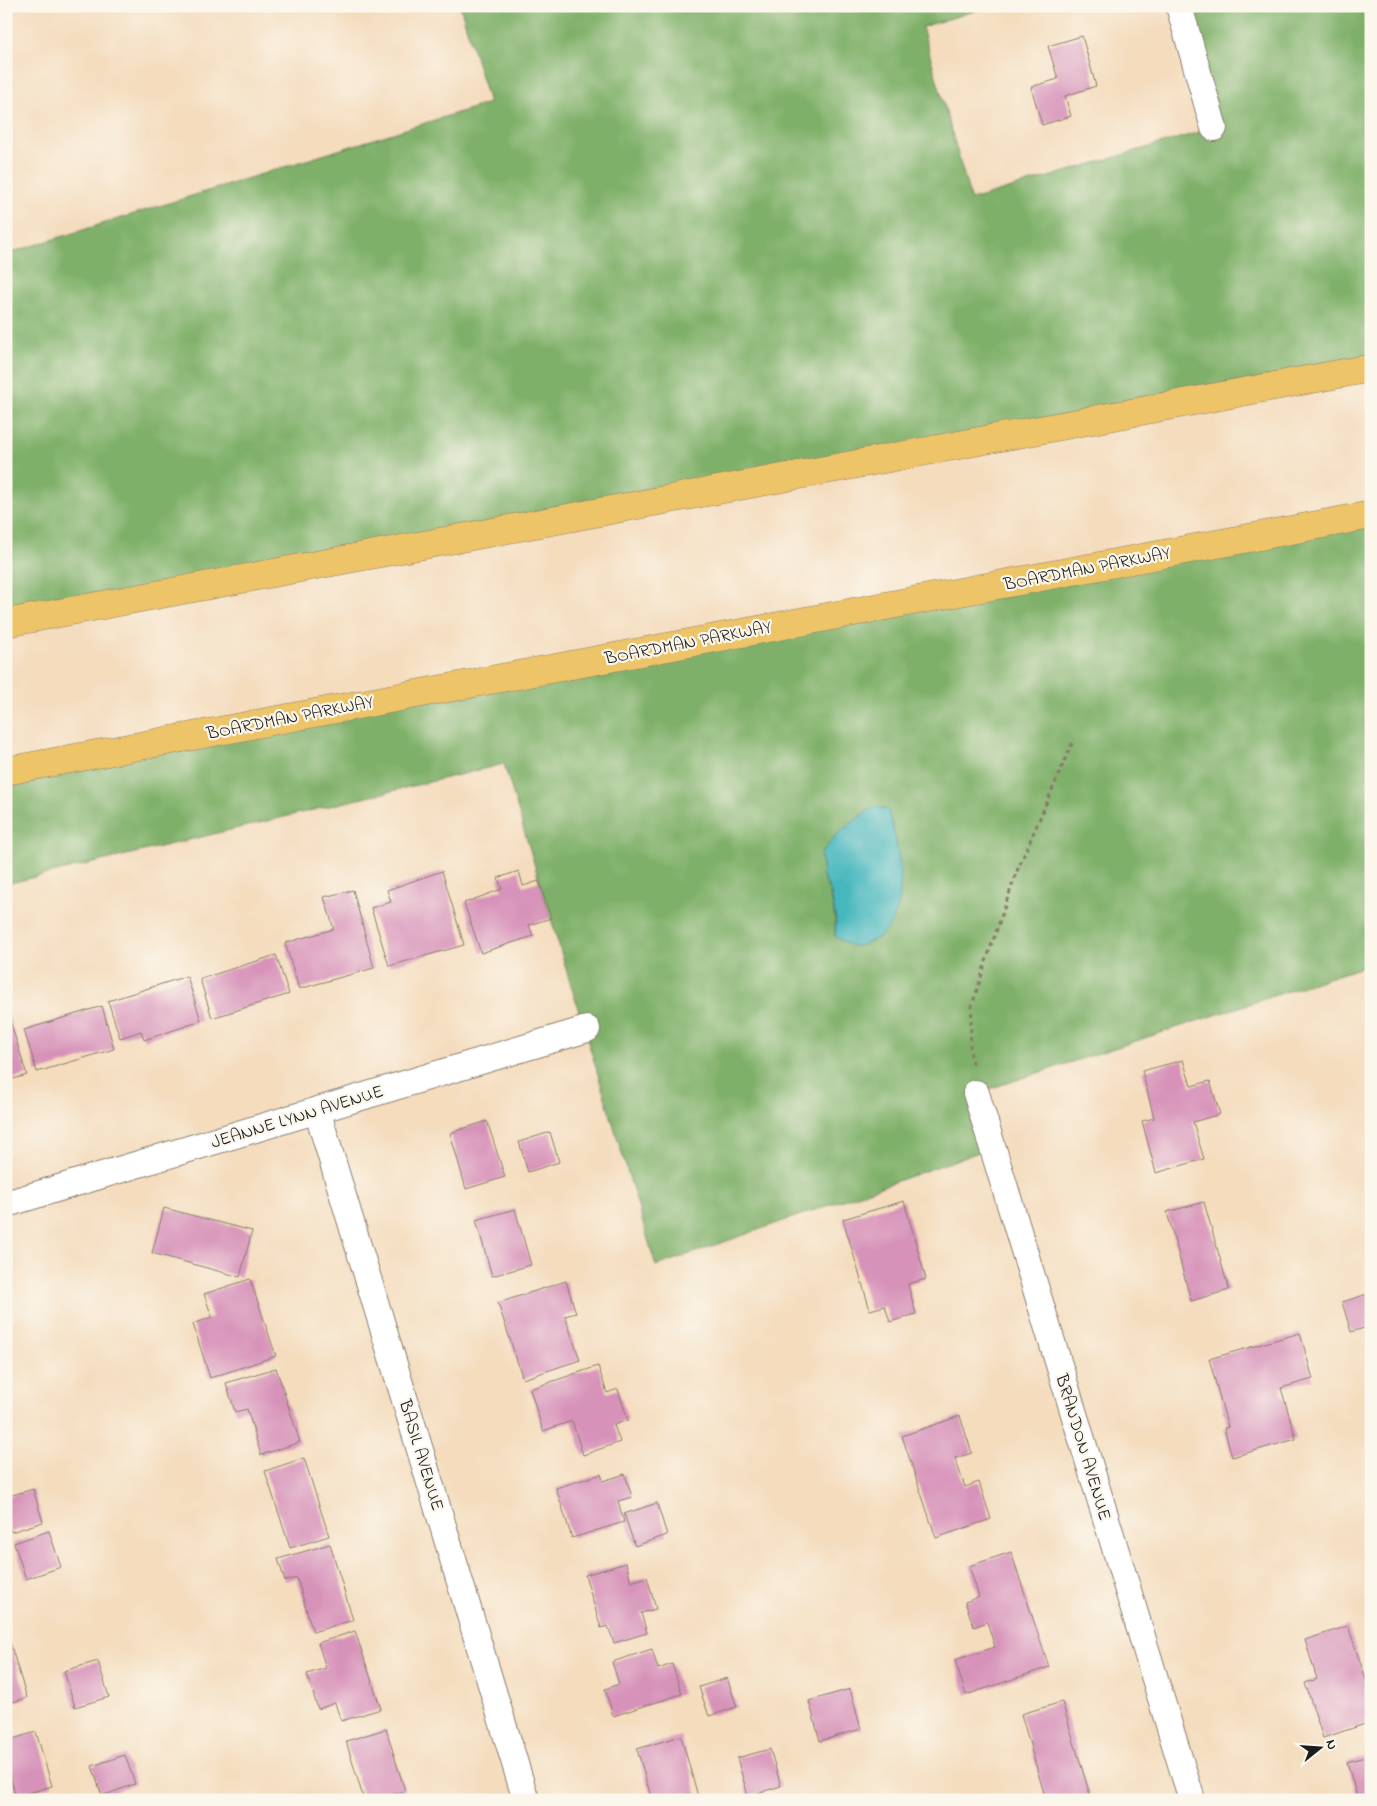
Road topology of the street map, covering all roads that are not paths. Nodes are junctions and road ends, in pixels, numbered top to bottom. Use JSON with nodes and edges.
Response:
{"nodes":[{"id":1,"x":1179,"y":6,"type":"edge"},
{"id":2,"x":1214,"y":128,"type":"dead end"},
{"id":3,"x":1371,"y":368,"type":"edge"},
{"id":4,"x":1371,"y":514,"type":"edge"},
{"id":5,"x":6,"y":623,"type":"edge"},
{"id":6,"x":6,"y":770,"type":"edge"},
{"id":7,"x":587,"y":1029,"type":"dead end"},
{"id":8,"x":976,"y":1093,"type":"road end"},
{"id":9,"x":317,"y":1110,"type":"junction"},
{"id":10,"x":6,"y":1204,"type":"edge"},
{"id":11,"x":526,"y":1800,"type":"edge"},
{"id":12,"x":1192,"y":1800,"type":"edge"}],
"edges":[{"from":1,"to":2,"type":"street"},
{"from":3,"to":5,"type":"highway"},
{"from":4,"to":6,"type":"highway","name":"BOARDMAN PARKWAY"},
{"from":7,"to":9,"type":"street","name":"JEANNE LYNN AVENUE"},
{"from":8,"to":12,"type":"street","name":"BRANDON AVENUE"},
{"from":9,"to":10,"type":"street","name":"JEANNE LYNN AVENUE"},
{"from":9,"to":11,"type":"street","name":"BASIL AVENUE"}]}
